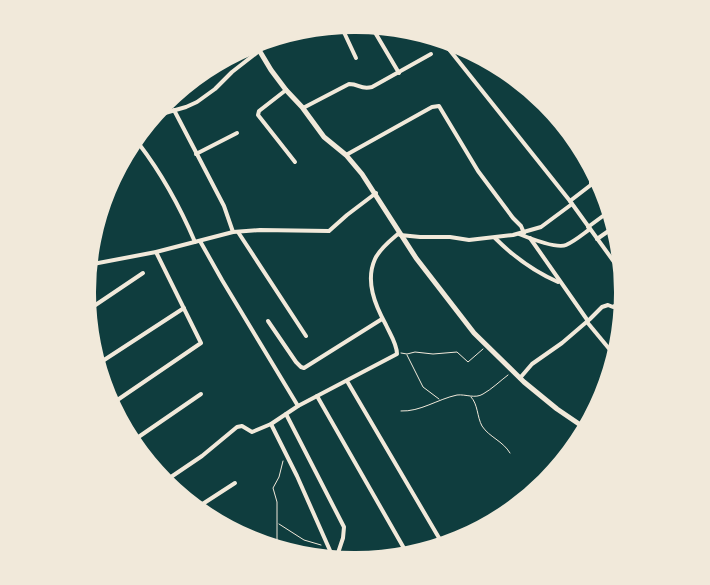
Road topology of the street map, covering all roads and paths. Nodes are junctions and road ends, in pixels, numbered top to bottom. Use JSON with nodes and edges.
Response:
{"nodes":[{"id":1,"x":345,"y":34,"type":"edge"},
{"id":2,"x":377,"y":35,"type":"edge"},
{"id":3,"x":259,"y":51,"type":"edge"},
{"id":4,"x":451,"y":52,"type":"edge"},
{"id":5,"x":257,"y":53,"type":"edge"},
{"id":6,"x":431,"y":54,"type":"dead end"},
{"id":7,"x":356,"y":58,"type":"dead end"},
{"id":8,"x":399,"y":73,"type":"junction"},
{"id":9,"x":286,"y":90,"type":"junction"},
{"id":10,"x":303,"y":108,"type":"junction"},
{"id":11,"x":174,"y":110,"type":"junction"},
{"id":12,"x":171,"y":111,"type":"edge"},
{"id":13,"x":237,"y":133,"type":"dead end"},
{"id":14,"x":141,"y":147,"type":"edge"},
{"id":15,"x":196,"y":154,"type":"junction"},
{"id":16,"x":346,"y":156,"type":"junction"},
{"id":17,"x":295,"y":162,"type":"dead end"},
{"id":18,"x":591,"y":185,"type":"edge"},
{"id":19,"x":376,"y":193,"type":"junction"},
{"id":20,"x":571,"y":202,"type":"junction"},
{"id":21,"x":602,"y":217,"type":"edge"},
{"id":22,"x":589,"y":228,"type":"junction"},
{"id":23,"x":235,"y":232,"type":"junction"},
{"id":24,"x":607,"y":232,"type":"edge"},
{"id":25,"x":522,"y":233,"type":"junction"},
{"id":26,"x":400,"y":234,"type":"junction"},
{"id":27,"x":495,"y":238,"type":"junction"},
{"id":28,"x":530,"y":238,"type":"junction"},
{"id":29,"x":597,"y":239,"type":"junction"},
{"id":30,"x":200,"y":241,"type":"junction"},
{"id":31,"x":195,"y":242,"type":"junction"},
{"id":32,"x":156,"y":252,"type":"junction"},
{"id":33,"x":612,"y":259,"type":"edge"},
{"id":34,"x":98,"y":263,"type":"edge"},
{"id":35,"x":143,"y":273,"type":"dead end"},
{"id":36,"x":560,"y":283,"type":"junction"},
{"id":37,"x":97,"y":304,"type":"edge"},
{"id":38,"x":613,"y":307,"type":"edge"},
{"id":39,"x":184,"y":308,"type":"junction"},
{"id":40,"x":382,"y":319,"type":"junction"},
{"id":41,"x":268,"y":321,"type":"dead end"},
{"id":42,"x":587,"y":322,"type":"junction"},
{"id":43,"x":306,"y":336,"type":"dead end"},
{"id":44,"x":486,"y":346,"type":"junction"},
{"id":45,"x":608,"y":347,"type":"edge"},
{"id":46,"x":398,"y":352,"type":"junction"},
{"id":47,"x":407,"y":354,"type":"junction"},
{"id":48,"x":105,"y":359,"type":"edge"},
{"id":49,"x":512,"y":371,"type":"junction"},
{"id":50,"x":520,"y":378,"type":"junction"},
{"id":51,"x":347,"y":381,"type":"junction"},
{"id":52,"x":200,"y":394,"type":"dead end"},
{"id":53,"x":317,"y":396,"type":"junction"},
{"id":54,"x":470,"y":396,"type":"junction"},
{"id":55,"x":119,"y":398,"type":"edge"},
{"id":56,"x":440,"y":400,"type":"junction"},
{"id":57,"x":298,"y":406,"type":"junction"},
{"id":58,"x":401,"y":411,"type":"dead end"},
{"id":59,"x":286,"y":414,"type":"junction"},
{"id":60,"x":578,"y":423,"type":"edge"},
{"id":61,"x":271,"y":424,"type":"junction"},
{"id":62,"x":140,"y":436,"type":"edge"},
{"id":63,"x":510,"y":453,"type":"dead end"},
{"id":64,"x":286,"y":454,"type":"junction"},
{"id":65,"x":173,"y":476,"type":"edge"},
{"id":66,"x":235,"y":483,"type":"dead end"},
{"id":67,"x":204,"y":503,"type":"edge"},
{"id":68,"x":278,"y":523,"type":"junction"},
{"id":69,"x":439,"y":538,"type":"edge"},
{"id":70,"x":278,"y":540,"type":"edge"},
{"id":71,"x":403,"y":546,"type":"edge"},
{"id":72,"x":328,"y":550,"type":"joint"},
{"id":73,"x":339,"y":551,"type":"edge"}],
"edges":[{"from":1,"to":7,"type":"street"},
{"from":2,"to":8,"type":"street"},
{"from":3,"to":9,"type":"street"},
{"from":4,"to":20,"type":"street"},
{"from":5,"to":11,"type":"street"},
{"from":6,"to":8,"type":"street"},
{"from":8,"to":10,"type":"street"},
{"from":9,"to":10,"type":"street"},
{"from":9,"to":17,"type":"street"},
{"from":10,"to":16,"type":"street"},
{"from":11,"to":12,"type":"street"},
{"from":11,"to":15,"type":"street"},
{"from":13,"to":15,"type":"street"},
{"from":14,"to":31,"type":"street"},
{"from":15,"to":23,"type":"street"},
{"from":16,"to":19,"type":"street"},
{"from":16,"to":25,"type":"street"},
{"from":18,"to":20,"type":"street"},
{"from":19,"to":23,"type":"street"},
{"from":19,"to":26,"type":"street"},
{"from":20,"to":22,"type":"street"},
{"from":20,"to":25,"type":"street"},
{"from":21,"to":22,"type":"street"},
{"from":22,"to":28,"type":"street"},
{"from":22,"to":29,"type":"street"},
{"from":23,"to":30,"type":"street"},
{"from":23,"to":43,"type":"street"},
{"from":24,"to":29,"type":"street"},
{"from":25,"to":27,"type":"street"},
{"from":25,"to":28,"type":"street"},
{"from":26,"to":27,"type":"street"},
{"from":26,"to":40,"type":"street"},
{"from":26,"to":44,"type":"street"},
{"from":27,"to":36,"type":"street"},
{"from":28,"to":36,"type":"street"},
{"from":29,"to":33,"type":"street"},
{"from":30,"to":31,"type":"street"},
{"from":30,"to":57,"type":"street"},
{"from":31,"to":32,"type":"street"},
{"from":32,"to":34,"type":"street"},
{"from":32,"to":39,"type":"street"},
{"from":35,"to":37,"type":"street"},
{"from":36,"to":42,"type":"street"},
{"from":38,"to":42,"type":"street"},
{"from":39,"to":48,"type":"street"},
{"from":39,"to":55,"type":"street"},
{"from":40,"to":41,"type":"street"},
{"from":40,"to":46,"type":"street"},
{"from":42,"to":45,"type":"street"},
{"from":42,"to":50,"type":"street"},
{"from":44,"to":47,"type":"path"},
{"from":44,"to":49,"type":"street"},
{"from":46,"to":47,"type":"path"},
{"from":46,"to":51,"type":"street"},
{"from":47,"to":56,"type":"path"},
{"from":49,"to":50,"type":"street"},
{"from":49,"to":54,"type":"path"},
{"from":50,"to":60,"type":"street"},
{"from":51,"to":53,"type":"street"},
{"from":51,"to":69,"type":"street"},
{"from":52,"to":62,"type":"street"},
{"from":53,"to":57,"type":"street"},
{"from":53,"to":71,"type":"street"},
{"from":54,"to":56,"type":"path"},
{"from":54,"to":63,"type":"path"},
{"from":56,"to":58,"type":"path"},
{"from":57,"to":59,"type":"street"},
{"from":59,"to":61,"type":"street"},
{"from":59,"to":73,"type":"street"},
{"from":61,"to":64,"type":"street"},
{"from":61,"to":65,"type":"street"},
{"from":64,"to":68,"type":"path"},
{"from":64,"to":72,"type":"street"},
{"from":66,"to":67,"type":"street"},
{"from":68,"to":70,"type":"path"},
{"from":68,"to":72,"type":"path"}]}
